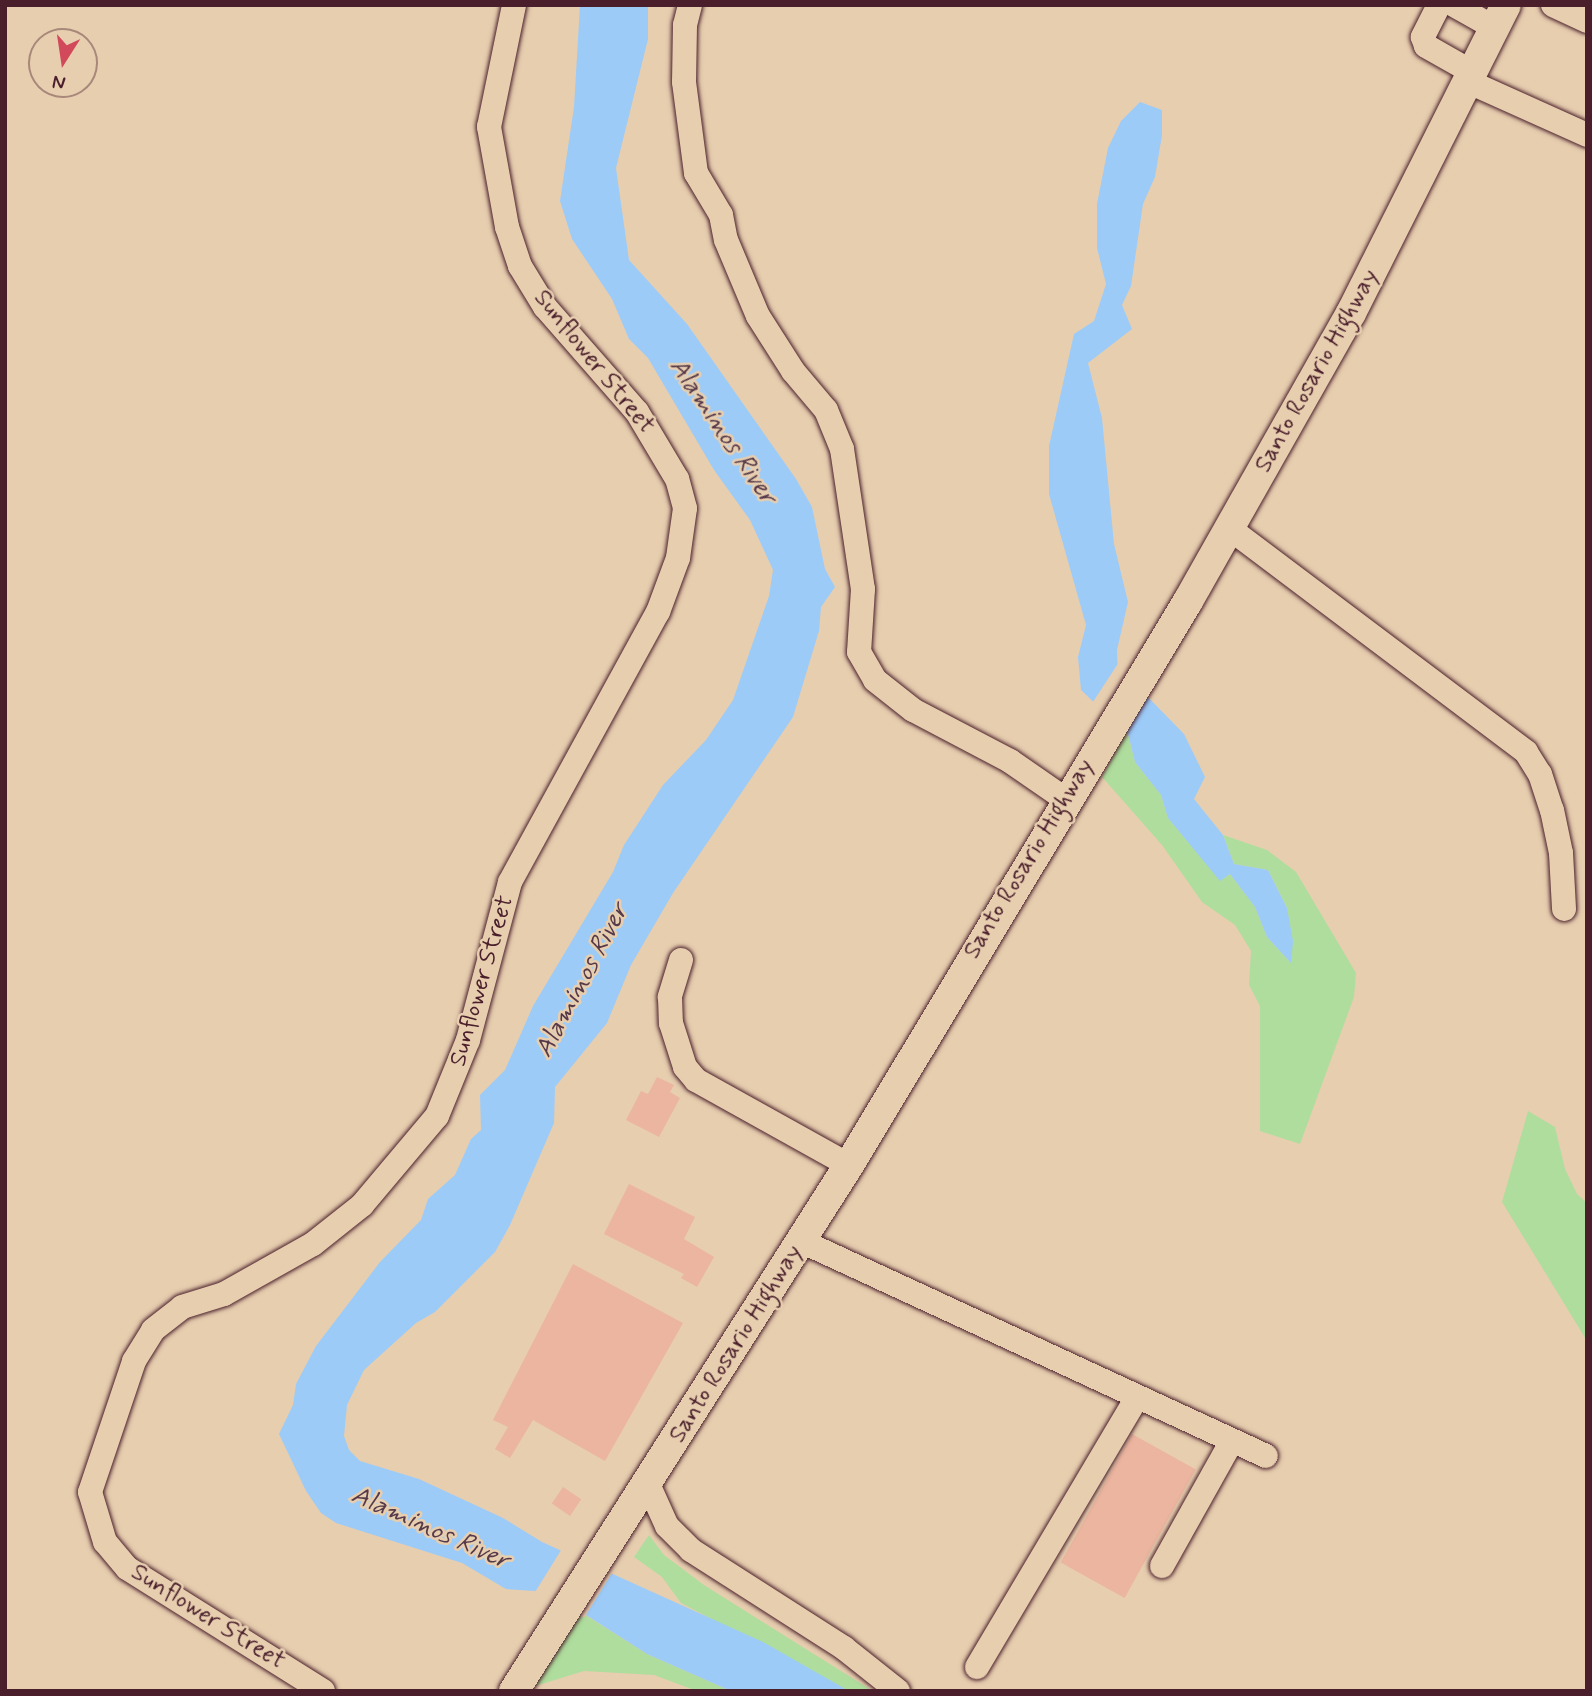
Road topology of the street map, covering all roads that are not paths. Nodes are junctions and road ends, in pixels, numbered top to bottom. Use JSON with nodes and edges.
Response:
{"nodes":[{"id":1,"x":514,"y":5,"type":"edge"},
{"id":2,"x":690,"y":5,"type":"edge"},
{"id":3,"x":1438,"y":5,"type":"edge"},
{"id":4,"x":1454,"y":5,"type":"edge"},
{"id":5,"x":1553,"y":5,"type":"edge"},
{"id":6,"x":1500,"y":16,"type":"edge"},
{"id":7,"x":1587,"y":21,"type":"edge"},
{"id":8,"x":1469,"y":77,"type":"junction"},
{"id":9,"x":1587,"y":135,"type":"edge"},
{"id":10,"x":1229,"y":528,"type":"junction"},
{"id":11,"x":1065,"y":799,"type":"junction"},
{"id":12,"x":1564,"y":909,"type":"dead end"},
{"id":13,"x":681,"y":960,"type":"dead end"},
{"id":14,"x":849,"y":1165,"type":"junction"},
{"id":15,"x":801,"y":1241,"type":"junction"},
{"id":16,"x":1138,"y":1397,"type":"junction"},
{"id":17,"x":1232,"y":1441,"type":"junction"},
{"id":18,"x":1266,"y":1456,"type":"dead end"},
{"id":19,"x":648,"y":1484,"type":"junction"},
{"id":20,"x":1162,"y":1566,"type":"dead end"},
{"id":21,"x":977,"y":1667,"type":"dead end"},
{"id":22,"x":323,"y":1691,"type":"edge"},
{"id":23,"x":514,"y":1691,"type":"edge"},
{"id":24,"x":898,"y":1691,"type":"edge"}],
"edges":[{"from":1,"to":22,"type":"street","name":"Sunflower Street"},
{"from":2,"to":11,"type":"street"},
{"from":3,"to":8,"type":"street"},
{"from":4,"to":6,"type":"street"},
{"from":5,"to":7,"type":"street"},
{"from":6,"to":8,"type":"main road","name":"Santo Rosario Highway"},
{"from":8,"to":9,"type":"street"},
{"from":8,"to":10,"type":"main road","name":"Santo Rosario Highway"},
{"from":10,"to":11,"type":"main road","name":"Santo Rosario Highway"},
{"from":10,"to":12,"type":"street"},
{"from":11,"to":14,"type":"main road","name":"Santo Rosario Highway"},
{"from":13,"to":14,"type":"street"},
{"from":14,"to":15,"type":"main road","name":"Santo Rosario Highway"},
{"from":15,"to":16,"type":"street"},
{"from":15,"to":19,"type":"main road","name":"Santo Rosario Highway"},
{"from":16,"to":17,"type":"street"},
{"from":16,"to":21,"type":"street"},
{"from":17,"to":18,"type":"street"},
{"from":17,"to":20,"type":"street"},
{"from":19,"to":23,"type":"main road","name":"Santo Rosario Highway"},
{"from":19,"to":24,"type":"street"}]}
